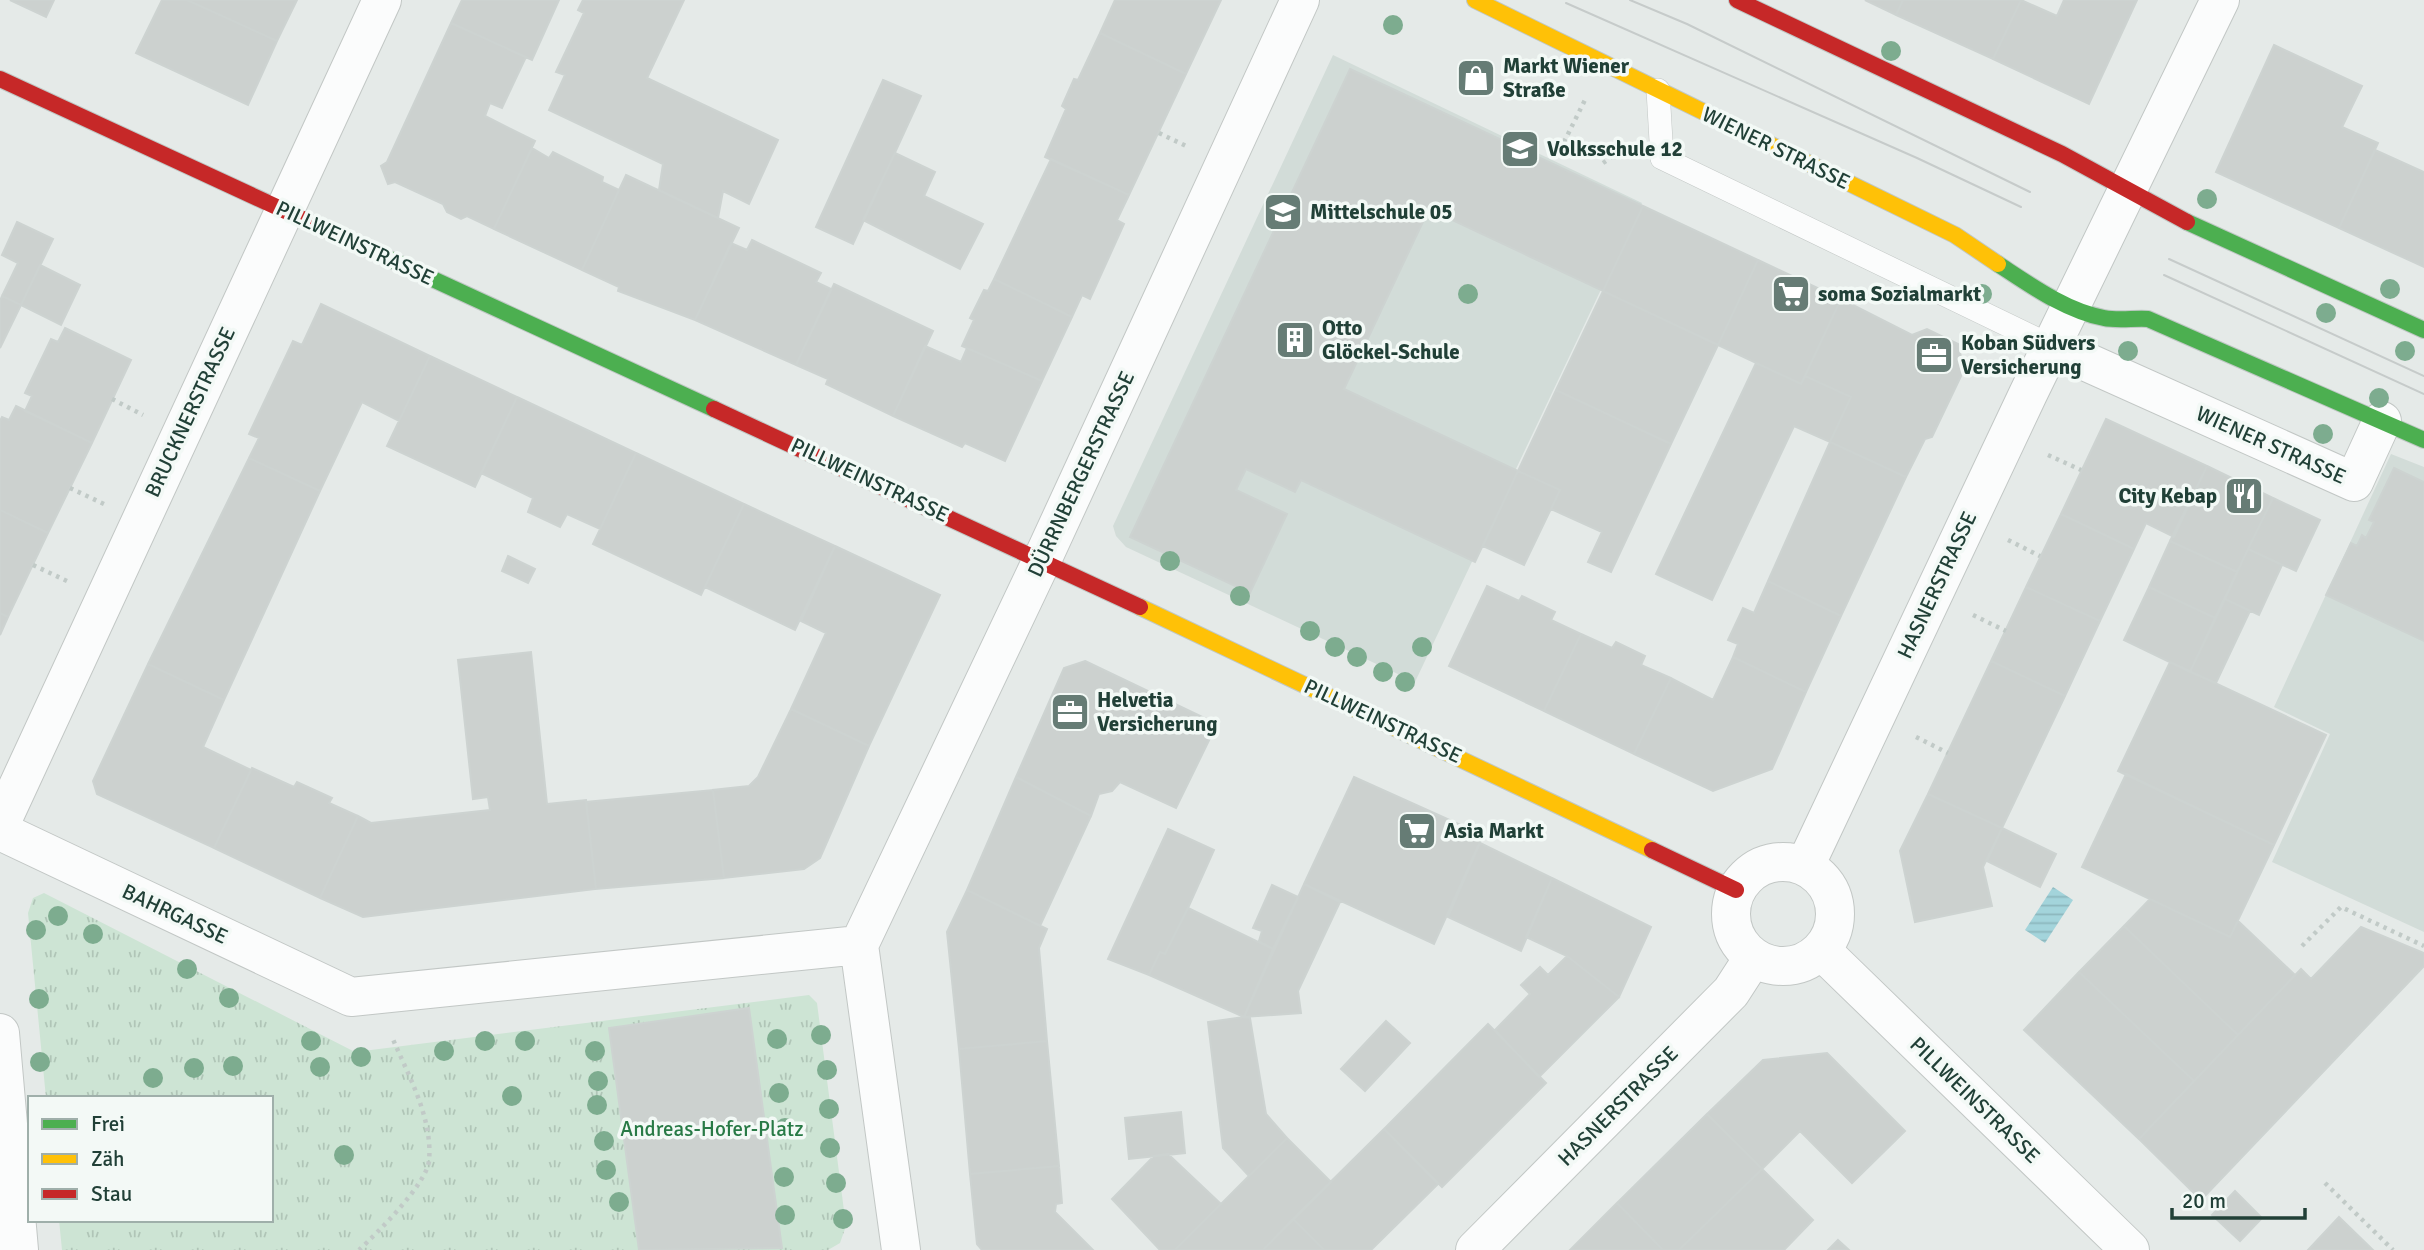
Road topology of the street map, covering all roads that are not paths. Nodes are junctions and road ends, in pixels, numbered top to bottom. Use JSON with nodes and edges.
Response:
{"nodes":[{"id":1,"x":382,"y":0,"type":"edge"},
{"id":2,"x":1300,"y":0,"type":"edge"},
{"id":3,"x":1475,"y":0,"type":"edge"},
{"id":4,"x":1737,"y":0,"type":"edge"},
{"id":5,"x":2220,"y":0,"type":"edge"},
{"id":6,"x":0,"y":79,"type":"edge"},
{"id":7,"x":1658,"y":90,"type":"junction"},
{"id":8,"x":2128,"y":191,"type":"junction"},
{"id":9,"x":283,"y":209,"type":"junction"},
{"id":10,"x":2071,"y":305,"type":"junction"},
{"id":11,"x":2424,"y":330,"type":"edge"},
{"id":12,"x":2051,"y":346,"type":"junction"},
{"id":13,"x":2382,"y":421,"type":"junction"},
{"id":14,"x":2424,"y":440,"type":"edge"},
{"id":15,"x":1042,"y":559,"type":"junction"},
{"id":16,"x":0,"y":825,"type":"edge"},
{"id":17,"x":0,"y":831,"type":"edge"},
{"id":18,"x":1805,"y":866,"type":"junction"},
{"id":19,"x":1736,"y":890,"type":"junction"},
{"id":20,"x":859,"y":945,"type":"junction"},
{"id":21,"x":1821,"y":950,"type":"junction"},
{"id":22,"x":1754,"y":958,"type":"junction"},
{"id":23,"x":0,"y":1033,"type":"edge"},
{"id":24,"x":19,"y":1250,"type":"edge"},
{"id":25,"x":901,"y":1250,"type":"edge"},
{"id":26,"x":1475,"y":1250,"type":"edge"},
{"id":27,"x":2130,"y":1250,"type":"edge"}],
"edges":[{"from":1,"to":9,"type":"street","name":"BRUCKNERSTRASSE"},
{"from":2,"to":15,"type":"street","name":"DÜRRNBERGERSTRASSE"},
{"from":3,"to":7,"type":"street","name":"WIENER STRASSE"},
{"from":4,"to":8,"type":"street"},
{"from":5,"to":8,"type":"street"},
{"from":6,"to":9,"type":"street","name":"PILLWEINSTRASSE"},
{"from":7,"to":10,"type":"street","name":"WIENER STRASSE"},
{"from":7,"to":12,"type":"lane"},
{"from":8,"to":10,"type":"street"},
{"from":8,"to":11,"type":"street"},
{"from":9,"to":15,"type":"street","name":"PILLWEINSTRASSE"},
{"from":9,"to":16,"type":"street","name":"BRUCKNERSTRASSE"},
{"from":10,"to":12,"type":"street","name":"HASNERSTRASSE"},
{"from":10,"to":13,"type":"street","name":"WIENER STRASSE"},
{"from":12,"to":13,"type":"street","name":"WIENER STRASSE"},
{"from":12,"to":18,"type":"street","name":"HASNERSTRASSE"},
{"from":13,"to":14,"type":"street","name":"WIENER STRASSE"},
{"from":15,"to":19,"type":"street","name":"PILLWEINSTRASSE"},
{"from":15,"to":20,"type":"street","name":"DÜRRNBERGERSTRASSE"},
{"from":17,"to":20,"type":"street","name":"BAHRGASSE"},
{"from":18,"to":19,"type":"street"},
{"from":18,"to":21,"type":"street"},
{"from":19,"to":22,"type":"street"},
{"from":20,"to":25,"type":"street"},
{"from":21,"to":22,"type":"street"},
{"from":21,"to":27,"type":"street","name":"PILLWEINSTRASSE"},
{"from":22,"to":26,"type":"street","name":"HASNERSTRASSE"},
{"from":23,"to":24,"type":"street"}]}
